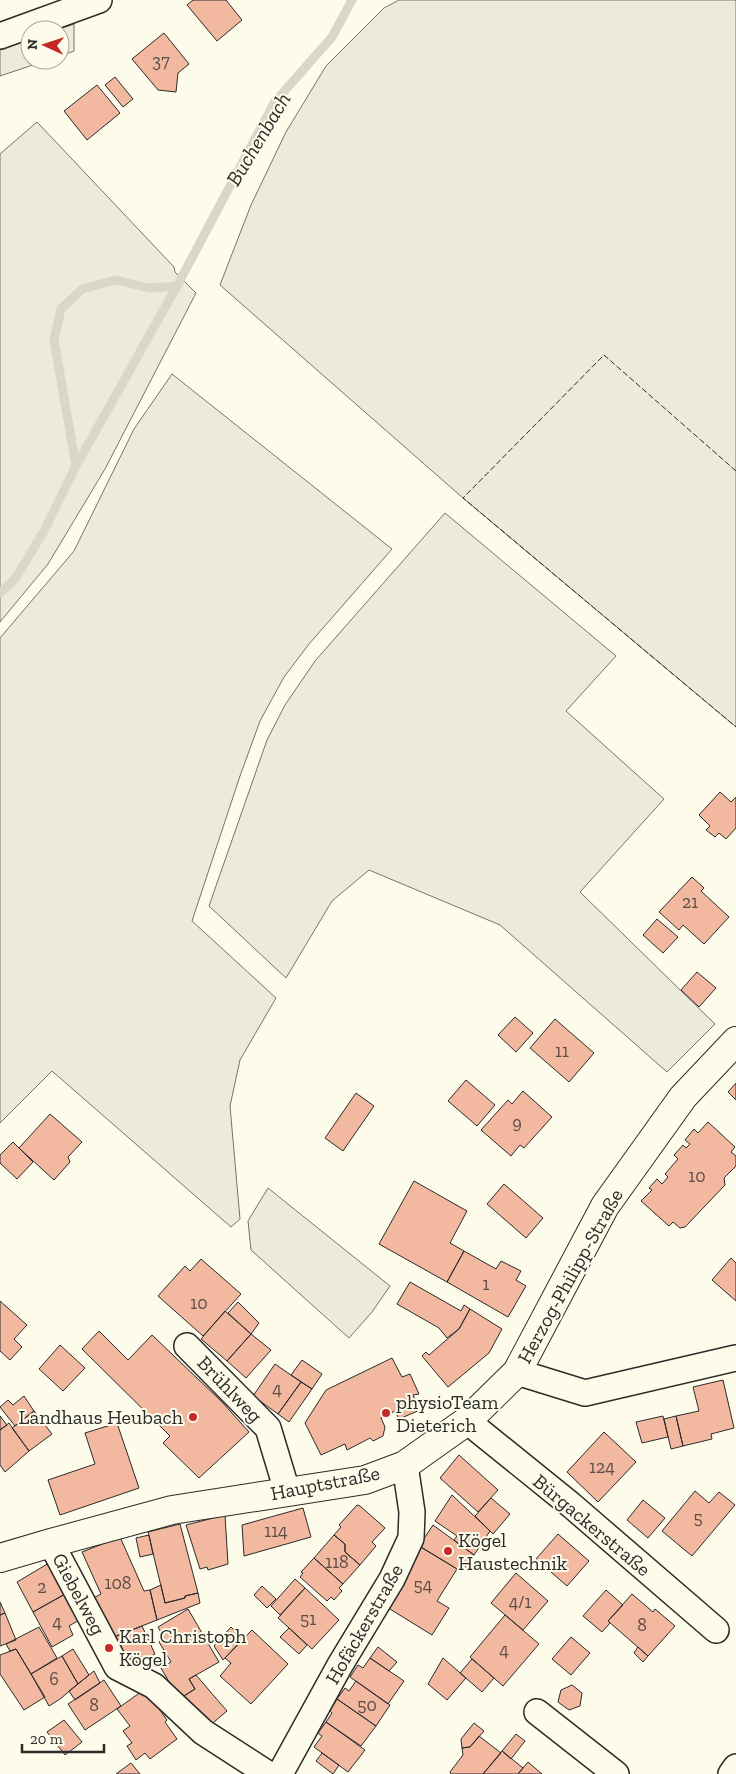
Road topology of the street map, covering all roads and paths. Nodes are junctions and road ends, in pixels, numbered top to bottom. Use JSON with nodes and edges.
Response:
{"nodes":[{"id":1,"x":99,"y":0,"type":"edge"},
{"id":2,"x":0,"y":36,"type":"edge"},
{"id":3,"x":736,"y":1041,"type":"edge"},
{"id":4,"x":187,"y":1346,"type":"dead end"},
{"id":5,"x":736,"y":1358,"type":"edge"},
{"id":6,"x":517,"y":1372,"type":"junction"},
{"id":7,"x":467,"y":1420,"type":"junction"},
{"id":8,"x":405,"y":1465,"type":"junction"},
{"id":9,"x":287,"y":1491,"type":"junction"},
{"id":10,"x":51,"y":1543,"type":"junction"},
{"id":11,"x":0,"y":1558,"type":"edge"},
{"id":12,"x":716,"y":1630,"type":"dead end"},
{"id":13,"x":538,"y":1712,"type":"dead end"},
{"id":14,"x":736,"y":1767,"type":"edge"},
{"id":15,"x":268,"y":1774,"type":"edge"},
{"id":16,"x":280,"y":1774,"type":"edge"},
{"id":17,"x":616,"y":1774,"type":"edge"},
{"id":18,"x":731,"y":1774,"type":"edge"}],
"edges":[{"from":1,"to":2,"type":"street"},
{"from":3,"to":6,"type":"street","name":"Herzog-Philipp-Straße"},
{"from":4,"to":9,"type":"street","name":"Brühlweg"},
{"from":5,"to":6,"type":"street"},
{"from":6,"to":7,"type":"street","name":"Hauptstraße"},
{"from":7,"to":8,"type":"street","name":"Hauptstraße"},
{"from":7,"to":12,"type":"street","name":"Bürgackerstraße"},
{"from":8,"to":9,"type":"street","name":"Hauptstraße"},
{"from":8,"to":16,"type":"street","name":"Hofäckerstraße"},
{"from":9,"to":10,"type":"street","name":"Hauptstraße"},
{"from":10,"to":11,"type":"street","name":"Hauptstraße"},
{"from":10,"to":15,"type":"street","name":"Giebelweg"},
{"from":13,"to":17,"type":"street"},
{"from":14,"to":18,"type":"street"}]}
